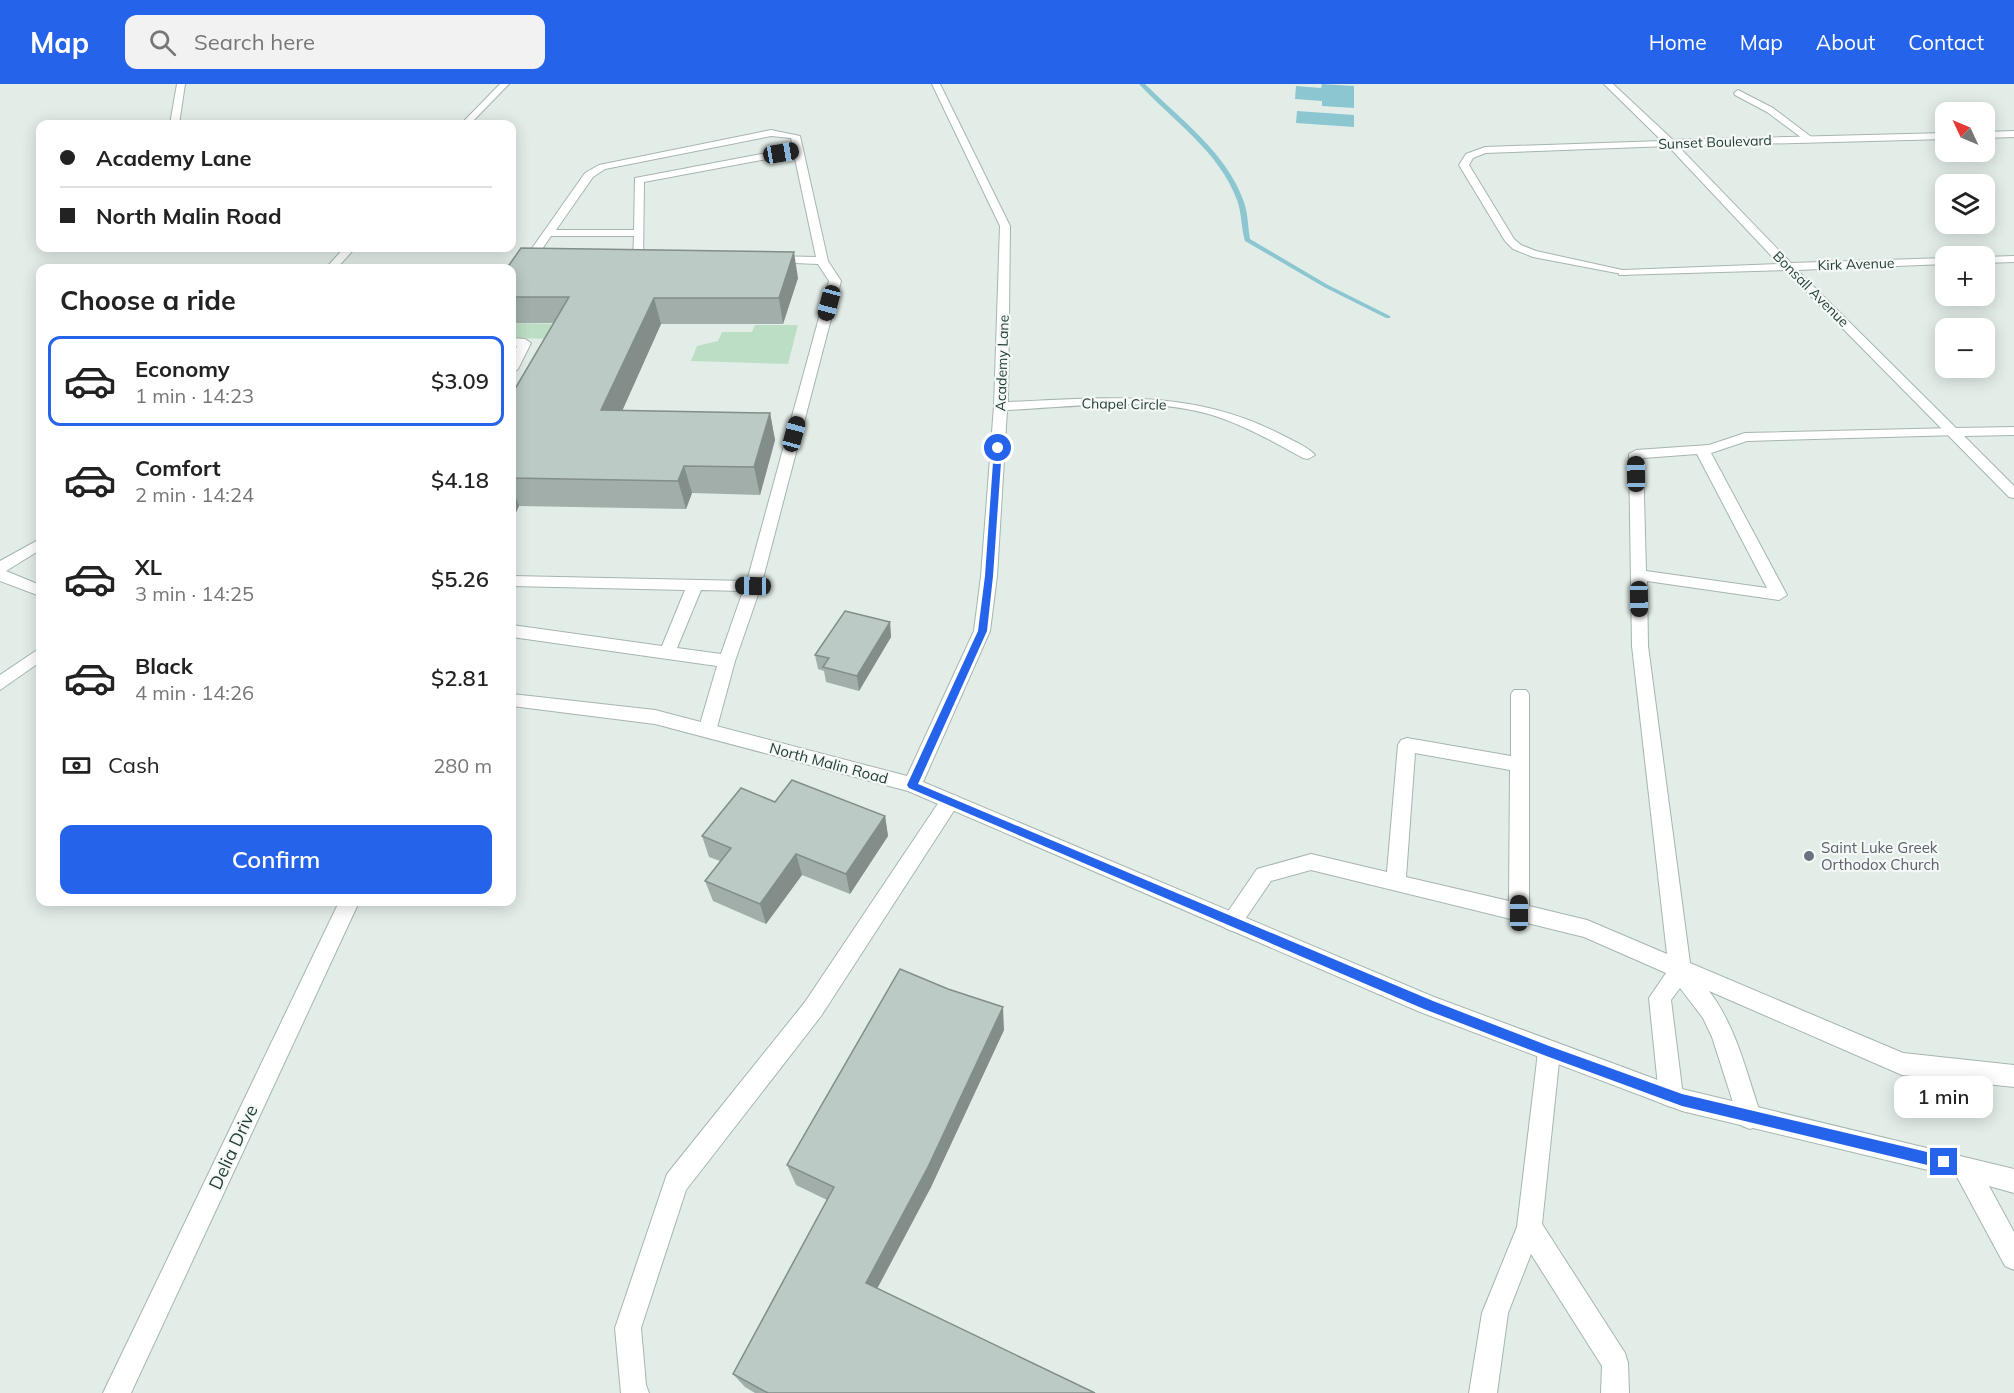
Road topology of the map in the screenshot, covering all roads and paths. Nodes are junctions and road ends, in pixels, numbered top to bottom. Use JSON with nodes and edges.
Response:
{"nodes":[{"id":1,"x":181,"y":84,"type":"edge"},
{"id":2,"x":505,"y":84,"type":"edge"},
{"id":3,"x":936,"y":84,"type":"edge"},
{"id":4,"x":1608,"y":84,"type":"edge"},
{"id":5,"x":1738,"y":93,"type":"dead end"},
{"id":6,"x":175,"y":120,"type":"edge"},
{"id":7,"x":469,"y":120,"type":"edge"},
{"id":8,"x":2014,"y":134,"type":"edge"},
{"id":9,"x":1995,"y":135,"type":"edge"},
{"id":10,"x":1935,"y":136,"type":"edge"},
{"id":11,"x":1809,"y":139,"type":"junction"},
{"id":12,"x":1670,"y":143,"type":"junction"},
{"id":13,"x":799,"y":150,"type":"junction"},
{"id":14,"x":1485,"y":150,"type":"joint"},
{"id":15,"x":548,"y":233,"type":"junction"},
{"id":16,"x":639,"y":233,"type":"junction"},
{"id":17,"x":346,"y":252,"type":"edge"},
{"id":18,"x":639,"y":258,"type":"edge"},
{"id":19,"x":764,"y":259,"type":"edge"},
{"id":20,"x":2014,"y":259,"type":"edge"},
{"id":21,"x":1995,"y":260,"type":"edge"},
{"id":22,"x":822,"y":261,"type":"junction"},
{"id":23,"x":1935,"y":261,"type":"edge"},
{"id":24,"x":335,"y":264,"type":"edge"},
{"id":25,"x":516,"y":265,"type":"edge"},
{"id":26,"x":1787,"y":266,"type":"junction"},
{"id":27,"x":516,"y":342,"type":"edge"},
{"id":28,"x":516,"y":361,"type":"edge"},
{"id":29,"x":1001,"y":406,"type":"junction"},
{"id":30,"x":2014,"y":431,"type":"edge"},
{"id":31,"x":1954,"y":432,"type":"junction"},
{"id":32,"x":1702,"y":450,"type":"junction"},
{"id":33,"x":1308,"y":455,"type":"dead end"},
{"id":34,"x":2014,"y":494,"type":"edge"},
{"id":35,"x":36,"y":546,"type":"edge"},
{"id":36,"x":0,"y":568,"type":"edge"},
{"id":37,"x":0,"y":574,"type":"edge"},
{"id":38,"x":1639,"y":575,"type":"junction"},
{"id":39,"x":516,"y":581,"type":"edge"},
{"id":40,"x":695,"y":585,"type":"junction"},
{"id":41,"x":753,"y":586,"type":"junction"},
{"id":42,"x":36,"y":589,"type":"edge"},
{"id":43,"x":516,"y":632,"type":"edge"},
{"id":44,"x":667,"y":653,"type":"junction"},
{"id":45,"x":36,"y":657,"type":"edge"},
{"id":46,"x":727,"y":661,"type":"junction"},
{"id":47,"x":0,"y":684,"type":"edge"},
{"id":48,"x":1520,"y":694,"type":"dead end"},
{"id":49,"x":516,"y":700,"type":"edge"},
{"id":50,"x":707,"y":731,"type":"junction"},
{"id":51,"x":1520,"y":765,"type":"junction"},
{"id":52,"x":912,"y":785,"type":"junction"},
{"id":53,"x":950,"y":801,"type":"junction"},
{"id":54,"x":1396,"y":883,"type":"junction"},
{"id":55,"x":347,"y":906,"type":"edge"},
{"id":56,"x":1519,"y":913,"type":"junction"},
{"id":57,"x":1232,"y":922,"type":"junction"},
{"id":58,"x":1680,"y":971,"type":"junction"},
{"id":59,"x":1549,"y":1052,"type":"junction"},
{"id":60,"x":2014,"y":1076,"type":"edge"},
{"id":61,"x":1671,"y":1096,"type":"junction"},
{"id":62,"x":1750,"y":1118,"type":"junction"},
{"id":63,"x":1965,"y":1167,"type":"junction"},
{"id":64,"x":2014,"y":1181,"type":"edge"},
{"id":65,"x":1529,"y":1227,"type":"junction"},
{"id":66,"x":2014,"y":1257,"type":"edge"},
{"id":67,"x":117,"y":1393,"type":"edge"},
{"id":68,"x":635,"y":1393,"type":"edge"},
{"id":69,"x":1483,"y":1393,"type":"edge"},
{"id":70,"x":1614,"y":1393,"type":"edge"}],
"edges":[{"from":1,"to":6,"type":"street"},
{"from":2,"to":7,"type":"street"},
{"from":3,"to":29,"type":"street","name":"Academy Lane"},
{"from":4,"to":12,"type":"street","name":"Bonsall Avenue"},
{"from":5,"to":11,"type":"street"},
{"from":8,"to":9,"type":"street"},
{"from":10,"to":11,"type":"street","name":"Sunset Boulevard"},
{"from":11,"to":12,"type":"street","name":"Sunset Boulevard"},
{"from":12,"to":14,"type":"street","name":"Sunset Boulevard"},
{"from":12,"to":26,"type":"street","name":"Bonsall Avenue"},
{"from":13,"to":15,"type":"street"},
{"from":13,"to":16,"type":"street"},
{"from":13,"to":22,"type":"street"},
{"from":14,"to":26,"type":"street","name":"Kirk Avenue"},
{"from":15,"to":16,"type":"street"},
{"from":15,"to":25,"type":"street"},
{"from":16,"to":18,"type":"street"},
{"from":17,"to":24,"type":"street"},
{"from":19,"to":22,"type":"street"},
{"from":20,"to":21,"type":"street"},
{"from":22,"to":41,"type":"street"},
{"from":23,"to":26,"type":"street","name":"Kirk Avenue"},
{"from":26,"to":31,"type":"street","name":"Bonsall Avenue"},
{"from":27,"to":28,"type":"street"},
{"from":29,"to":33,"type":"street","name":"Chapel Circle"},
{"from":29,"to":52,"type":"street","name":"Academy Lane"},
{"from":30,"to":31,"type":"street"},
{"from":31,"to":32,"type":"street"},
{"from":31,"to":34,"type":"street","name":"Bonsall Avenue"},
{"from":32,"to":38,"type":"street"},
{"from":32,"to":38,"type":"street"},
{"from":35,"to":36,"type":"street"},
{"from":37,"to":42,"type":"street"},
{"from":38,"to":58,"type":"street"},
{"from":39,"to":40,"type":"street"},
{"from":40,"to":41,"type":"street"},
{"from":40,"to":44,"type":"street"},
{"from":41,"to":46,"type":"street"},
{"from":43,"to":44,"type":"street"},
{"from":44,"to":46,"type":"street"},
{"from":45,"to":47,"type":"street"},
{"from":46,"to":50,"type":"street"},
{"from":48,"to":51,"type":"street"},
{"from":49,"to":50,"type":"street","name":"North Malin Road"},
{"from":50,"to":52,"type":"street","name":"North Malin Road"},
{"from":51,"to":54,"type":"street"},
{"from":51,"to":56,"type":"street"},
{"from":52,"to":53,"type":"street","name":"North Malin Road"},
{"from":53,"to":57,"type":"street","name":"North Malin Road"},
{"from":53,"to":68,"type":"street"},
{"from":54,"to":56,"type":"street"},
{"from":54,"to":57,"type":"street"},
{"from":55,"to":67,"type":"street","name":"Delia Drive"},
{"from":56,"to":58,"type":"street"},
{"from":57,"to":59,"type":"street","name":"North Malin Road"},
{"from":58,"to":60,"type":"street"},
{"from":58,"to":61,"type":"street"},
{"from":58,"to":62,"type":"street"},
{"from":59,"to":61,"type":"street","name":"North Malin Road"},
{"from":59,"to":65,"type":"street"},
{"from":61,"to":62,"type":"street","name":"North Malin Road"},
{"from":62,"to":63,"type":"street","name":"North Malin Road"},
{"from":63,"to":64,"type":"street","name":"North Malin Road"},
{"from":63,"to":66,"type":"street"},
{"from":65,"to":69,"type":"street"},
{"from":65,"to":70,"type":"street"}]}
